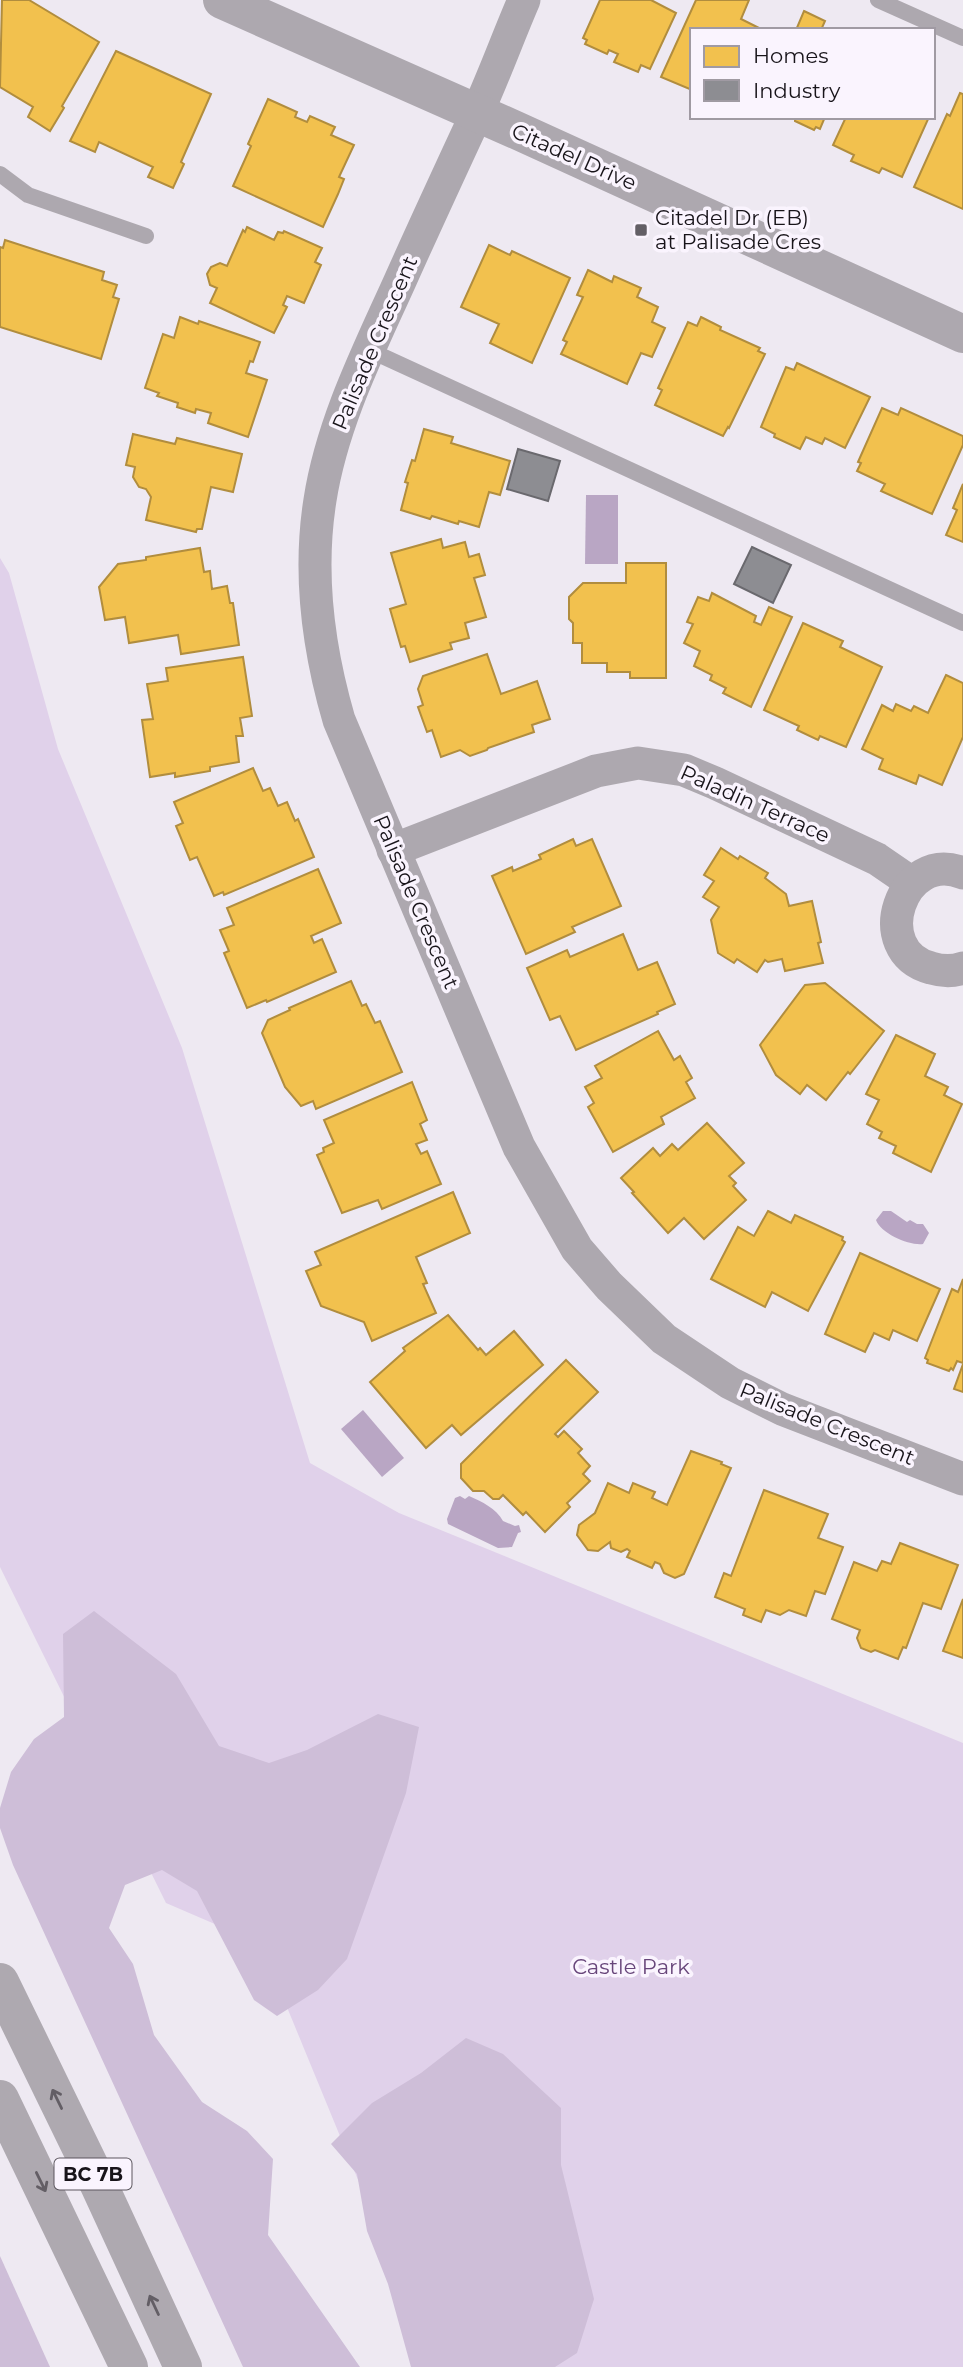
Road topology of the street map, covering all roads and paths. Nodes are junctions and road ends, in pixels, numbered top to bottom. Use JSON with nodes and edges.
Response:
{"nodes":[{"id":1,"x":222,"y":0,"type":"edge"},
{"id":2,"x":524,"y":0,"type":"edge"},
{"id":3,"x":878,"y":0,"type":"edge"},
{"id":4,"x":963,"y":38,"type":"edge"},
{"id":5,"x":477,"y":113,"type":"junction"},
{"id":6,"x":0,"y":174,"type":"edge"},
{"id":7,"x":146,"y":236,"type":"dead end"},
{"id":8,"x":963,"y":334,"type":"edge"},
{"id":9,"x":369,"y":350,"type":"junction"},
{"id":10,"x":963,"y":624,"type":"edge"},
{"id":11,"x":393,"y":850,"type":"junction"},
{"id":12,"x":963,"y":873,"type":"edge"},
{"id":13,"x":912,"y":883,"type":"junction"},
{"id":14,"x":963,"y":968,"type":"edge"},
{"id":15,"x":963,"y":1479,"type":"edge"},
{"id":16,"x":0,"y":1982,"type":"edge"},
{"id":17,"x":0,"y":2099,"type":"edge"},
{"id":18,"x":129,"y":2367,"type":"edge"},
{"id":19,"x":183,"y":2367,"type":"edge"}],
"edges":[{"from":1,"to":5,"type":"street","name":"Citadel Drive"},
{"from":2,"to":5,"type":"street","name":"Palisade Crescent"},
{"from":3,"to":4,"type":"lane"},
{"from":5,"to":8,"type":"street","name":"Citadel Drive"},
{"from":5,"to":9,"type":"street","name":"Palisade Crescent"},
{"from":6,"to":7,"type":"lane"},
{"from":9,"to":10,"type":"lane"},
{"from":9,"to":11,"type":"street","name":"Palisade Crescent"},
{"from":11,"to":13,"type":"street","name":"Paladin Terrace"},
{"from":11,"to":15,"type":"street","name":"Palisade Crescent"},
{"from":12,"to":13,"type":"street"},
{"from":13,"to":14,"type":"street"},
{"from":19,"to":16,"type":"highway","number":"BC 7B","one_way":true},
{"from":17,"to":18,"type":"highway","number":"BC 7B","one_way":true}]}
